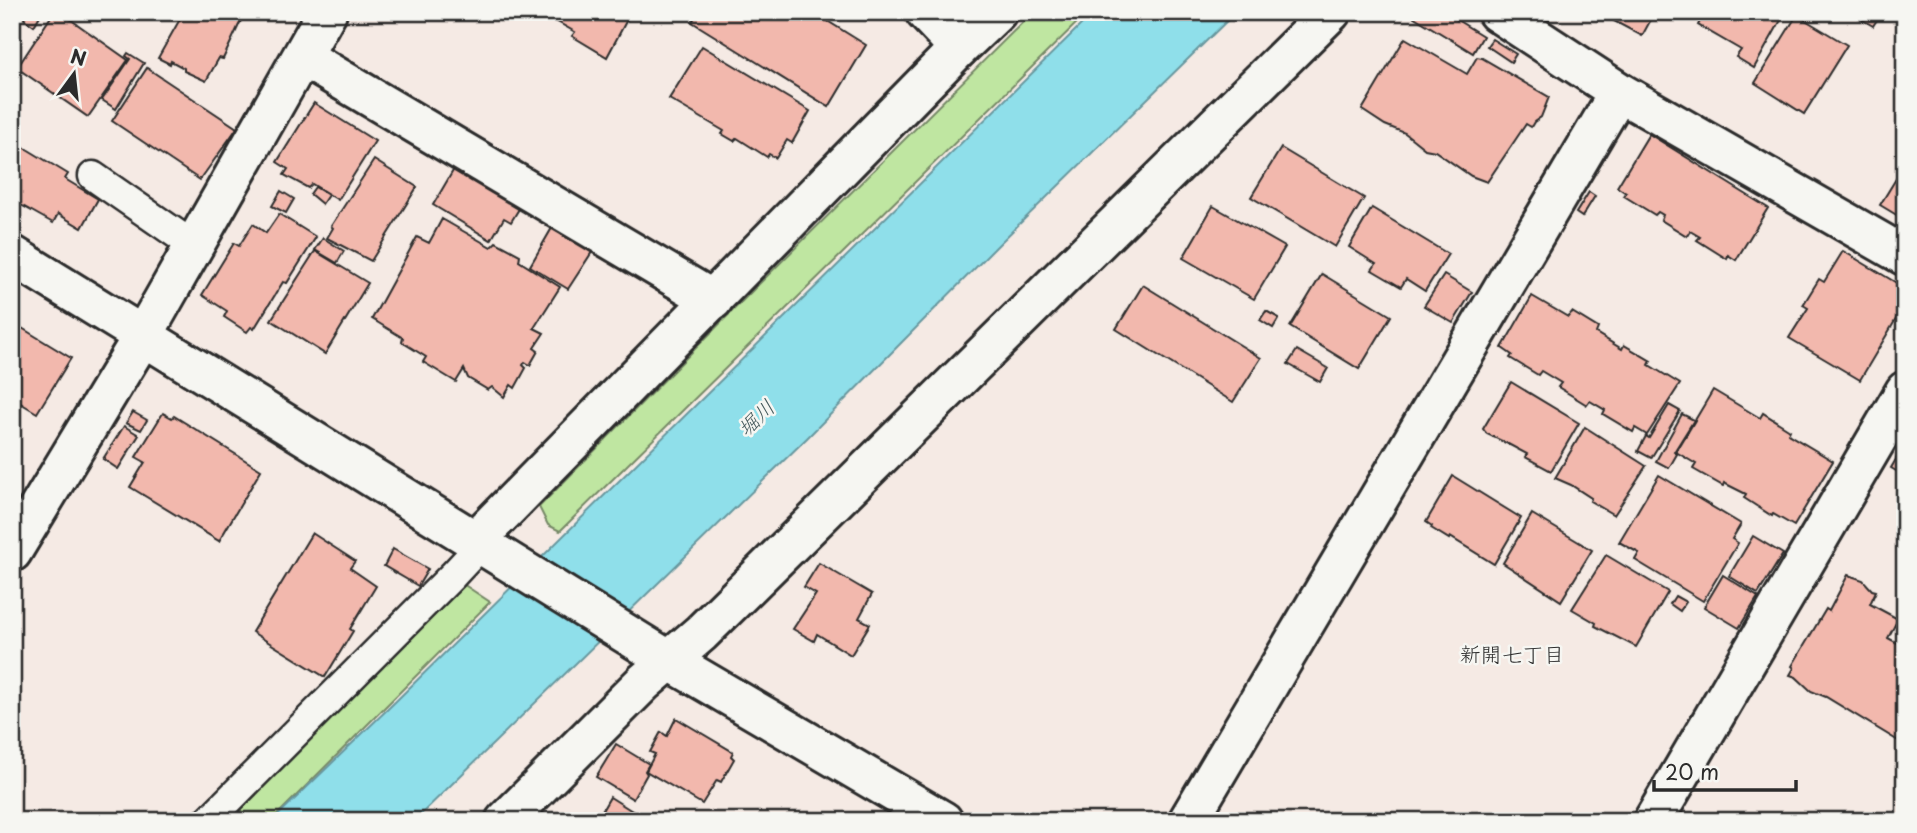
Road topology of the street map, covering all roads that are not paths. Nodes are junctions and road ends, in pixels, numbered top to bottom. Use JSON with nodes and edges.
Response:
{"nodes":[{"id":1,"x":925,"y":12,"type":"edge"},
{"id":2,"x":997,"y":12,"type":"edge"},
{"id":3,"x":1331,"y":12,"type":"edge"},
{"id":4,"x":1497,"y":12,"type":"edge"},
{"id":5,"x":319,"y":15,"type":"edge"},
{"id":6,"x":959,"y":48,"type":"junction"},
{"id":7,"x":303,"y":57,"type":"junction"},
{"id":8,"x":1619,"y":92,"type":"junction"},
{"id":9,"x":93,"y":176,"type":"dead end"},
{"id":10,"x":194,"y":246,"type":"junction"},
{"id":11,"x":12,"y":254,"type":"edge"},
{"id":12,"x":1905,"y":256,"type":"edge"},
{"id":13,"x":713,"y":300,"type":"junction"},
{"id":14,"x":144,"y":334,"type":"junction"},
{"id":15,"x":1905,"y":391,"type":"edge"},
{"id":16,"x":485,"y":546,"type":"junction"},
{"id":17,"x":12,"y":552,"type":"edge"},
{"id":18,"x":670,"y":661,"type":"junction"},
{"id":19,"x":208,"y":821,"type":"edge"},
{"id":20,"x":505,"y":821,"type":"edge"},
{"id":21,"x":943,"y":821,"type":"edge"},
{"id":22,"x":1188,"y":821,"type":"edge"},
{"id":23,"x":1653,"y":821,"type":"edge"}],
"edges":[{"from":1,"to":6,"type":"street"},
{"from":2,"to":6,"type":"street"},
{"from":3,"to":18,"type":"street"},
{"from":4,"to":8,"type":"street"},
{"from":5,"to":7,"type":"street"},
{"from":6,"to":13,"type":"street"},
{"from":7,"to":10,"type":"street"},
{"from":7,"to":13,"type":"street"},
{"from":8,"to":12,"type":"street"},
{"from":8,"to":22,"type":"street"},
{"from":9,"to":10,"type":"lane"},
{"from":10,"to":14,"type":"street"},
{"from":11,"to":14,"type":"street"},
{"from":13,"to":16,"type":"street"},
{"from":14,"to":16,"type":"street"},
{"from":14,"to":17,"type":"street"},
{"from":15,"to":23,"type":"street"},
{"from":16,"to":18,"type":"street"},
{"from":16,"to":19,"type":"lane"},
{"from":18,"to":20,"type":"street"},
{"from":18,"to":21,"type":"street"}]}
